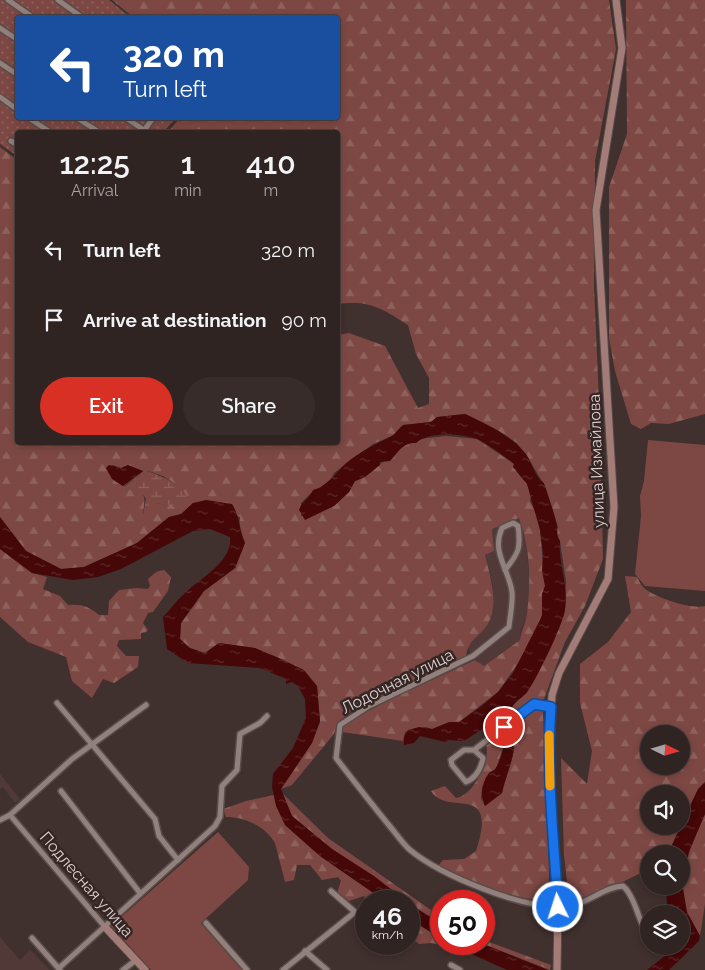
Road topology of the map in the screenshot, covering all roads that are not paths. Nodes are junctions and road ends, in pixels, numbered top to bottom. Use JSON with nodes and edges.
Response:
{"nodes":[{"id":1,"x":8,"y":0,"type":"edge"},
{"id":2,"x":58,"y":0,"type":"edge"},
{"id":3,"x":616,"y":0,"type":"edge"},
{"id":4,"x":30,"y":15,"type":"edge"},
{"id":5,"x":78,"y":15,"type":"edge"},
{"id":6,"x":0,"y":28,"type":"edge"},
{"id":7,"x":15,"y":38,"type":"edge"},
{"id":8,"x":0,"y":62,"type":"edge"},
{"id":9,"x":15,"y":73,"type":"edge"},
{"id":10,"x":0,"y":97,"type":"edge"},
{"id":11,"x":15,"y":108,"type":"edge"},
{"id":12,"x":31,"y":120,"type":"edge"},
{"id":13,"x":81,"y":120,"type":"edge"},
{"id":14,"x":129,"y":120,"type":"edge"},
{"id":15,"x":151,"y":120,"type":"edge"},
{"id":16,"x":47,"y":130,"type":"edge"},
{"id":17,"x":96,"y":130,"type":"edge"},
{"id":18,"x":142,"y":130,"type":"edge"},
{"id":19,"x":144,"y":130,"type":"edge"},
{"id":20,"x":11,"y":141,"type":"dead end"},
{"id":21,"x":15,"y":144,"type":"edge"},
{"id":22,"x":505,"y":570,"type":"junction"},
{"id":23,"x":57,"y":703,"type":"dead end"},
{"id":24,"x":146,"y":705,"type":"dead end"},
{"id":25,"x":551,"y":707,"type":"junction"},
{"id":26,"x":267,"y":716,"type":"dead end"},
{"id":27,"x":92,"y":744,"type":"junction"},
{"id":28,"x":474,"y":750,"type":"junction"},
{"id":29,"x":61,"y":791,"type":"dead end"},
{"id":30,"x":0,"y":813,"type":"edge"},
{"id":31,"x":10,"y":815,"type":"junction"},
{"id":32,"x":0,"y":820,"type":"edge"},
{"id":33,"x":178,"y":860,"type":"junction"},
{"id":34,"x":330,"y":891,"type":"dead end"},
{"id":35,"x":140,"y":894,"type":"junction"},
{"id":36,"x":558,"y":907,"type":"junction"},
{"id":37,"x":355,"y":912,"type":"joint"},
{"id":38,"x":206,"y":923,"type":"dead end"},
{"id":39,"x":640,"y":923,"type":"edge"},
{"id":40,"x":105,"y":926,"type":"junction"},
{"id":41,"x":32,"y":938,"type":"dead end"},
{"id":42,"x":305,"y":951,"type":"junction"},
{"id":43,"x":136,"y":960,"type":"junction"},
{"id":44,"x":451,"y":965,"type":"dead end"},
{"id":45,"x":60,"y":969,"type":"edge"},
{"id":46,"x":123,"y":970,"type":"edge"},
{"id":47,"x":145,"y":970,"type":"edge"},
{"id":48,"x":247,"y":970,"type":"edge"},
{"id":49,"x":283,"y":970,"type":"edge"},
{"id":50,"x":327,"y":970,"type":"edge"},
{"id":51,"x":460,"y":970,"type":"edge"},
{"id":52,"x":557,"y":970,"type":"edge"}],
"edges":[{"from":1,"to":4,"type":"street"},
{"from":2,"to":5,"type":"street"},
{"from":3,"to":25,"type":"main road","name":"улица Измайлова"},
{"from":6,"to":7,"type":"street"},
{"from":8,"to":9,"type":"street"},
{"from":10,"to":11,"type":"street"},
{"from":12,"to":16,"type":"street"},
{"from":13,"to":17,"type":"street"},
{"from":14,"to":18,"type":"street"},
{"from":15,"to":19,"type":"street"},
{"from":20,"to":21,"type":"street"},
{"from":22,"to":22,"type":"street","name":"Лодочная улица"},
{"from":22,"to":36,"type":"street","name":"Лодочная улица"},
{"from":23,"to":27,"type":"street"},
{"from":24,"to":27,"type":"street"},
{"from":25,"to":28,"type":"street"},
{"from":25,"to":36,"type":"main road","name":"улица Измайлова"},
{"from":26,"to":33,"type":"street"},
{"from":27,"to":31,"type":"street"},
{"from":27,"to":33,"type":"street"},
{"from":28,"to":28,"type":"street"},
{"from":29,"to":35,"type":"street"},
{"from":30,"to":31,"type":"street"},
{"from":31,"to":32,"type":"street"},
{"from":31,"to":40,"type":"street","name":"Подлесная улица"},
{"from":33,"to":35,"type":"street"},
{"from":34,"to":37,"type":"street"},
{"from":35,"to":40,"type":"street"},
{"from":36,"to":39,"type":"street","name":"Лодочная улица"},
{"from":36,"to":52,"type":"main road","name":"улица Измайлова"},
{"from":37,"to":42,"type":"street"},
{"from":38,"to":48,"type":"street"},
{"from":40,"to":43,"type":"main road","name":"Подлесная улица"},
{"from":40,"to":45,"type":"street"},
{"from":41,"to":45,"type":"street"},
{"from":42,"to":49,"type":"street"},
{"from":42,"to":50,"type":"street"},
{"from":43,"to":46,"type":"street"},
{"from":43,"to":47,"type":"main road","name":"Подлесная улица"},
{"from":44,"to":51,"type":"street"}]}
